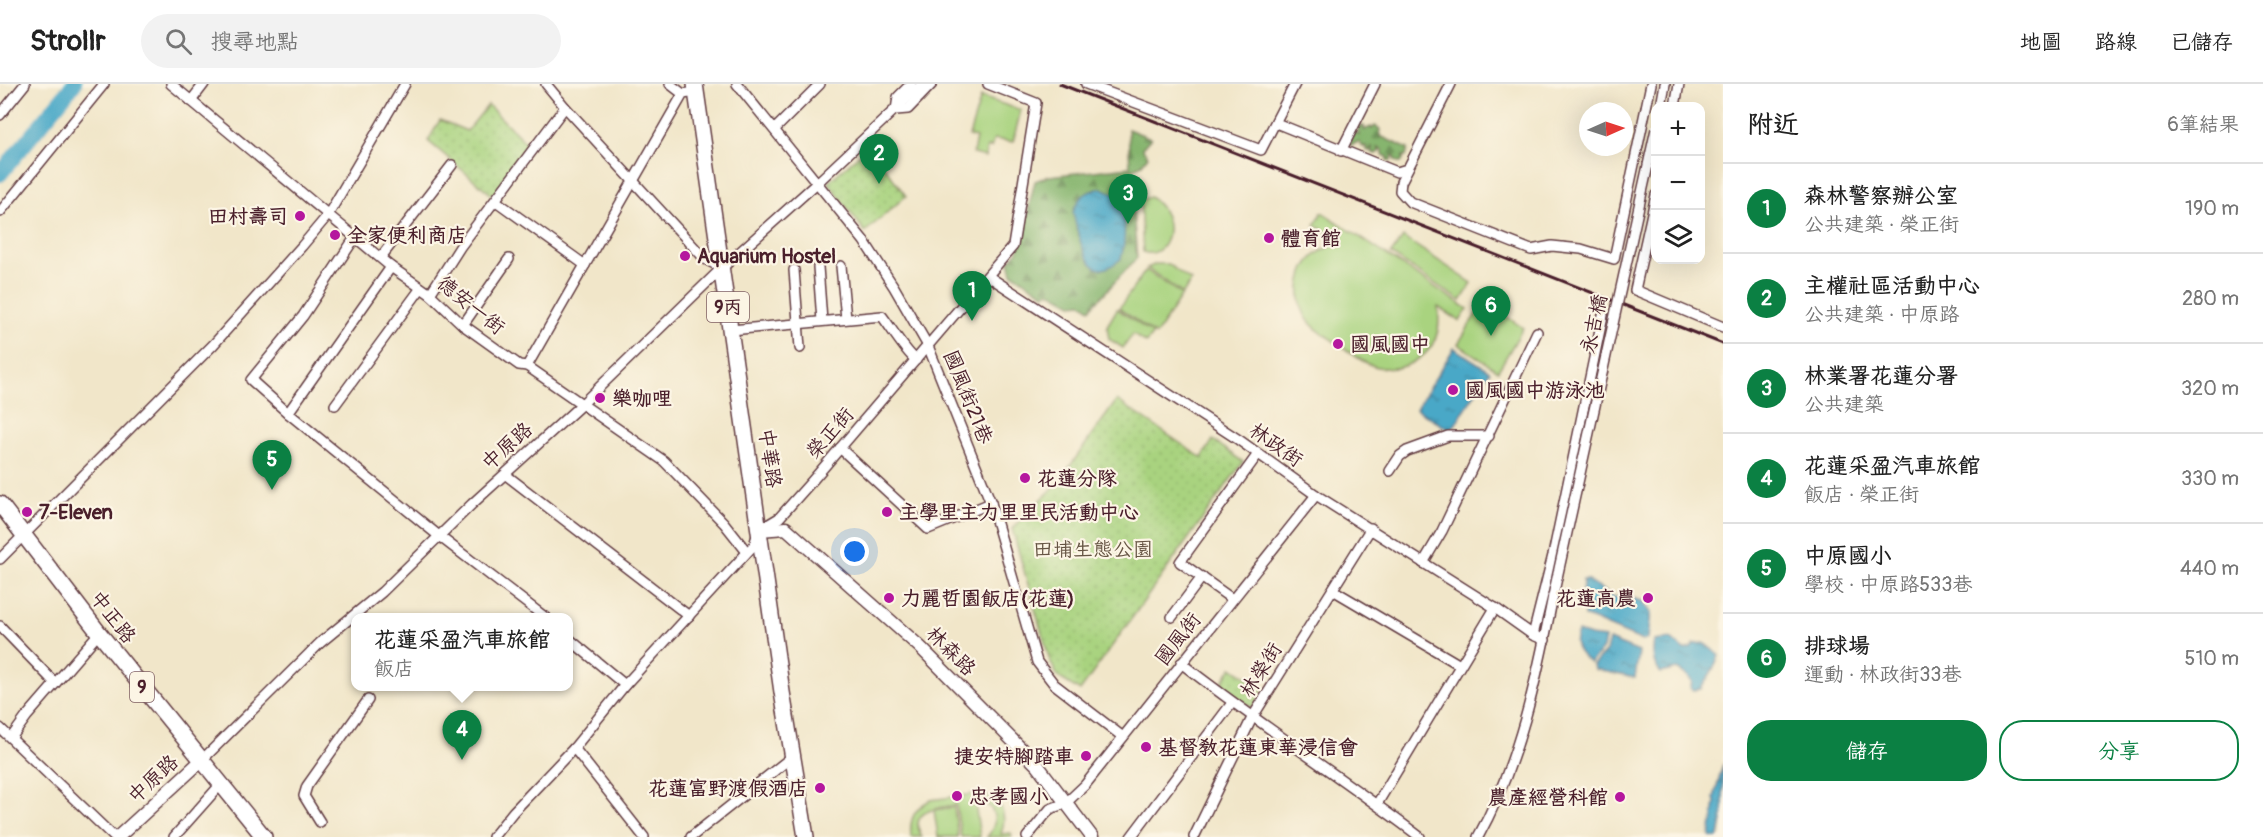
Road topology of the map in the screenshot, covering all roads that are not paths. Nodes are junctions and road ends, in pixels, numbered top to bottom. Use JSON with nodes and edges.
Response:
{"nodes":[{"id":1,"x":26,"y":84,"type":"edge"},
{"id":2,"x":104,"y":84,"type":"edge"},
{"id":3,"x":171,"y":84,"type":"edge"},
{"id":4,"x":204,"y":84,"type":"edge"},
{"id":5,"x":405,"y":84,"type":"edge"},
{"id":6,"x":546,"y":84,"type":"edge"},
{"id":7,"x":670,"y":84,"type":"edge"},
{"id":8,"x":820,"y":84,"type":"edge"},
{"id":9,"x":911,"y":84,"type":"edge"},
{"id":10,"x":922,"y":84,"type":"edge"},
{"id":11,"x":932,"y":84,"type":"edge"},
{"id":12,"x":988,"y":84,"type":"edge"},
{"id":13,"x":1086,"y":84,"type":"edge"},
{"id":14,"x":1296,"y":84,"type":"edge"},
{"id":15,"x":1375,"y":84,"type":"edge"},
{"id":16,"x":1451,"y":84,"type":"edge"},
{"id":17,"x":1651,"y":84,"type":"edge"},
{"id":18,"x":1665,"y":84,"type":"edge"},
{"id":19,"x":1679,"y":84,"type":"edge"},
{"id":20,"x":743,"y":86,"type":"edge"},
{"id":21,"x":691,"y":90,"type":"edge"},
{"id":22,"x":191,"y":101,"type":"junction"},
{"id":23,"x":1661,"y":102,"type":"edge"},
{"id":24,"x":1676,"y":102,"type":"edge"},
{"id":25,"x":565,"y":107,"type":"junction"},
{"id":26,"x":896,"y":110,"type":"junction"},
{"id":27,"x":0,"y":115,"type":"edge"},
{"id":28,"x":1276,"y":123,"type":"junction"},
{"id":29,"x":775,"y":129,"type":"junction"},
{"id":30,"x":1341,"y":150,"type":"junction"},
{"id":31,"x":1651,"y":152,"type":"edge"},
{"id":32,"x":452,"y":165,"type":"dead end"},
{"id":33,"x":1407,"y":169,"type":"junction"},
{"id":34,"x":633,"y":180,"type":"junction"},
{"id":35,"x":817,"y":183,"type":"junction"},
{"id":36,"x":496,"y":201,"type":"junction"},
{"id":37,"x":1653,"y":210,"type":"edge"},
{"id":38,"x":0,"y":212,"type":"edge"},
{"id":39,"x":328,"y":215,"type":"junction"},
{"id":40,"x":356,"y":236,"type":"junction"},
{"id":41,"x":381,"y":257,"type":"junction"},
{"id":42,"x":509,"y":259,"type":"dead end"},
{"id":43,"x":585,"y":265,"type":"junction"},
{"id":44,"x":841,"y":266,"type":"dead end"},
{"id":45,"x":391,"y":267,"type":"junction"},
{"id":46,"x":818,"y":267,"type":"dead end"},
{"id":47,"x":722,"y":268,"type":"junction"},
{"id":48,"x":794,"y":270,"type":"dead end"},
{"id":49,"x":988,"y":276,"type":"junction"},
{"id":50,"x":421,"y":288,"type":"junction"},
{"id":51,"x":430,"y":294,"type":"junction"},
{"id":52,"x":1603,"y":315,"type":"dead end"},
{"id":53,"x":846,"y":319,"type":"junction"},
{"id":54,"x":822,"y":321,"type":"junction"},
{"id":55,"x":798,"y":323,"type":"junction"},
{"id":56,"x":464,"y":325,"type":"junction"},
{"id":57,"x":1723,"y":327,"type":"edge"},
{"id":58,"x":731,"y":330,"type":"junction"},
{"id":59,"x":1537,"y":332,"type":"dead end"},
{"id":60,"x":928,"y":346,"type":"junction"},
{"id":61,"x":801,"y":348,"type":"dead end"},
{"id":62,"x":916,"y":360,"type":"junction"},
{"id":63,"x":527,"y":366,"type":"junction"},
{"id":64,"x":582,"y":404,"type":"junction"},
{"id":65,"x":335,"y":405,"type":"dead end"},
{"id":66,"x":288,"y":413,"type":"junction"},
{"id":67,"x":1489,"y":435,"type":"junction"},
{"id":68,"x":840,"y":448,"type":"junction"},
{"id":69,"x":1258,"y":454,"type":"junction"},
{"id":70,"x":1390,"y":471,"type":"dead end"},
{"id":71,"x":506,"y":475,"type":"junction"},
{"id":72,"x":1316,"y":495,"type":"junction"},
{"id":73,"x":990,"y":503,"type":"junction"},
{"id":74,"x":0,"y":504,"type":"edge"},
{"id":75,"x":1371,"y":528,"type":"junction"},
{"id":76,"x":759,"y":530,"type":"junction"},
{"id":77,"x":23,"y":534,"type":"junction"},
{"id":78,"x":439,"y":536,"type":"junction"},
{"id":79,"x":747,"y":552,"type":"junction"},
{"id":80,"x":0,"y":559,"type":"edge"},
{"id":81,"x":1423,"y":563,"type":"junction"},
{"id":82,"x":1202,"y":577,"type":"junction"},
{"id":83,"x":1333,"y":590,"type":"junction"},
{"id":84,"x":1233,"y":598,"type":"junction"},
{"id":85,"x":1495,"y":608,"type":"junction"},
{"id":86,"x":356,"y":613,"type":"edge"},
{"id":87,"x":539,"y":613,"type":"edge"},
{"id":88,"x":689,"y":616,"type":"junction"},
{"id":89,"x":1172,"y":617,"type":"dead end"},
{"id":90,"x":351,"y":618,"type":"edge"},
{"id":91,"x":0,"y":626,"type":"edge"},
{"id":92,"x":99,"y":633,"type":"junction"},
{"id":93,"x":1533,"y":635,"type":"junction"},
{"id":94,"x":1545,"y":640,"type":"junction"},
{"id":95,"x":573,"y":642,"type":"edge"},
{"id":96,"x":1181,"y":663,"type":"junction"},
{"id":97,"x":1460,"y":665,"type":"junction"},
{"id":98,"x":55,"y":683,"type":"junction"},
{"id":99,"x":625,"y":685,"type":"junction"},
{"id":100,"x":368,"y":700,"type":"dead end"},
{"id":101,"x":1232,"y":703,"type":"junction"},
{"id":102,"x":1252,"y":718,"type":"junction"},
{"id":103,"x":0,"y":728,"type":"edge"},
{"id":104,"x":1123,"y":737,"type":"junction"},
{"id":105,"x":11,"y":738,"type":"junction"},
{"id":106,"x":574,"y":747,"type":"junction"},
{"id":107,"x":793,"y":756,"type":"junction"},
{"id":108,"x":202,"y":760,"type":"junction"},
{"id":109,"x":221,"y":784,"type":"junction"},
{"id":110,"x":1066,"y":802,"type":"junction"},
{"id":111,"x":1377,"y":804,"type":"junction"},
{"id":112,"x":320,"y":822,"type":"dead end"},
{"id":113,"x":1089,"y":835,"type":"edge"},
{"id":114,"x":1481,"y":836,"type":"edge"},
{"id":115,"x":116,"y":837,"type":"edge"},
{"id":116,"x":174,"y":837,"type":"edge"},
{"id":117,"x":264,"y":837,"type":"edge"},
{"id":118,"x":493,"y":837,"type":"edge"},
{"id":119,"x":644,"y":837,"type":"edge"},
{"id":120,"x":691,"y":837,"type":"edge"},
{"id":121,"x":806,"y":837,"type":"edge"},
{"id":122,"x":1027,"y":837,"type":"edge"},
{"id":123,"x":1131,"y":837,"type":"edge"},
{"id":124,"x":1194,"y":837,"type":"edge"},
{"id":125,"x":1420,"y":837,"type":"edge"}],
"edges":[{"from":1,"to":27,"type":"street"},
{"from":2,"to":38,"type":"street"},
{"from":3,"to":22,"type":"street","name":"德安一街"},
{"from":4,"to":22,"type":"street"},
{"from":5,"to":39,"type":"street"},
{"from":6,"to":25,"type":"street"},
{"from":7,"to":21,"type":"street"},
{"from":8,"to":29,"type":"street"},
{"from":9,"to":26,"type":"street"},
{"from":10,"to":26,"type":"street","name":"中原路"},
{"from":11,"to":26,"type":"street"},
{"from":12,"to":49,"type":"street","name":"榮正街"},
{"from":13,"to":28,"type":"street"},
{"from":14,"to":28,"type":"street"},
{"from":15,"to":30,"type":"street"},
{"from":16,"to":33,"type":"street"},
{"from":17,"to":33,"type":"street"},
{"from":18,"to":23,"type":"street"},
{"from":19,"to":24,"type":"street"},
{"from":20,"to":29,"type":"street","name":"國風街21巷"},
{"from":21,"to":34,"type":"street"},
{"from":21,"to":47,"type":"main road","name":"中華路","number":"9丙"},
{"from":22,"to":39,"type":"street","name":"德安一街"},
{"from":25,"to":34,"type":"street"},
{"from":25,"to":36,"type":"street"},
{"from":26,"to":35,"type":"street","name":"中原路"},
{"from":28,"to":30,"type":"street"},
{"from":29,"to":35,"type":"street","name":"國風街21巷"},
{"from":30,"to":33,"type":"street"},
{"from":31,"to":94,"type":"street","name":"永吉橋","bridge":true},
{"from":32,"to":41,"type":"street"},
{"from":34,"to":43,"type":"street"},
{"from":34,"to":47,"type":"street"},
{"from":35,"to":47,"type":"street","name":"中原路"},
{"from":35,"to":60,"type":"street","name":"國風街21巷"},
{"from":36,"to":43,"type":"street"},
{"from":36,"to":51,"type":"street"},
{"from":37,"to":57,"type":"street"},
{"from":39,"to":40,"type":"street","name":"德安一街"},
{"from":39,"to":77,"type":"street"},
{"from":40,"to":41,"type":"street","name":"德安一街"},
{"from":40,"to":66,"type":"street"},
{"from":41,"to":45,"type":"street","name":"德安一街"},
{"from":42,"to":56,"type":"street"},
{"from":43,"to":63,"type":"street"},
{"from":44,"to":53,"type":"street"},
{"from":45,"to":50,"type":"street","name":"德安一街"},
{"from":45,"to":66,"type":"street"},
{"from":46,"to":54,"type":"street"},
{"from":47,"to":58,"type":"main road","name":"中華路","number":"9丙"},
{"from":47,"to":64,"type":"street","name":"中原路"},
{"from":48,"to":55,"type":"street"},
{"from":49,"to":60,"type":"street","name":"榮正街"},
{"from":49,"to":69,"type":"street","name":"林政街"},
{"from":50,"to":51,"type":"street","name":"德安一街"},
{"from":50,"to":65,"type":"street"},
{"from":51,"to":56,"type":"street","name":"德安一街"},
{"from":52,"to":93,"type":"street"},
{"from":53,"to":54,"type":"street"},
{"from":53,"to":62,"type":"street"},
{"from":54,"to":55,"type":"street"},
{"from":55,"to":58,"type":"street"},
{"from":55,"to":61,"type":"street"},
{"from":56,"to":63,"type":"street","name":"德安一街"},
{"from":58,"to":76,"type":"main road","name":"中華路","number":"9丙"},
{"from":59,"to":67,"type":"street"},
{"from":60,"to":62,"type":"street","name":"榮正街"},
{"from":60,"to":73,"type":"street","name":"國風街21巷"},
{"from":62,"to":68,"type":"street","name":"榮正街"},
{"from":63,"to":64,"type":"street","name":"德安一街"},
{"from":64,"to":71,"type":"street","name":"中原路"},
{"from":64,"to":79,"type":"street","name":"德安一街"},
{"from":66,"to":78,"type":"street"},
{"from":67,"to":70,"type":"street"},
{"from":67,"to":81,"type":"street"},
{"from":68,"to":73,"type":"street"},
{"from":68,"to":76,"type":"street","name":"榮正街"},
{"from":69,"to":72,"type":"street","name":"林政街"},
{"from":69,"to":82,"type":"street"},
{"from":71,"to":78,"type":"street","name":"中原路"},
{"from":71,"to":88,"type":"street"},
{"from":72,"to":75,"type":"street","name":"林政街"},
{"from":72,"to":84,"type":"street","name":"國風街"},
{"from":73,"to":104,"type":"street","name":"國風街21巷"},
{"from":74,"to":77,"type":"main road","name":"中正路","number":"9"},
{"from":75,"to":81,"type":"street","name":"林政街"},
{"from":75,"to":83,"type":"street","name":"林榮街"},
{"from":76,"to":79,"type":"street","name":"榮正街"},
{"from":76,"to":107,"type":"main road","name":"中華路","number":"9丙"},
{"from":76,"to":110,"type":"street","name":"林森路"},
{"from":77,"to":80,"type":"street"},
{"from":77,"to":92,"type":"main road","name":"中正路","number":"9"},
{"from":78,"to":86,"type":"street","name":"中原路"},
{"from":78,"to":87,"type":"street"},
{"from":79,"to":88,"type":"street","name":"榮正街"},
{"from":81,"to":85,"type":"street","name":"林政街"},
{"from":82,"to":84,"type":"street"},
{"from":82,"to":89,"type":"street"},
{"from":83,"to":97,"type":"street"},
{"from":83,"to":102,"type":"street","name":"林榮街"},
{"from":84,"to":96,"type":"street","name":"國風街"},
{"from":85,"to":93,"type":"street","name":"林政街"},
{"from":85,"to":97,"type":"street"},
{"from":88,"to":99,"type":"street","name":"榮正街"},
{"from":90,"to":108,"type":"street","name":"中原路"},
{"from":91,"to":98,"type":"street"},
{"from":92,"to":98,"type":"street"},
{"from":92,"to":108,"type":"main road","name":"中正路","number":"9"},
{"from":93,"to":94,"type":"street","name":"林政街"},
{"from":94,"to":114,"type":"street","name":"永吉橋"},
{"from":95,"to":99,"type":"street"},
{"from":96,"to":101,"type":"street"},
{"from":96,"to":104,"type":"street","name":"國風街"},
{"from":97,"to":111,"type":"street"},
{"from":98,"to":105,"type":"street"},
{"from":99,"to":106,"type":"street","name":"榮正街"},
{"from":100,"to":112,"type":"street"},
{"from":101,"to":102,"type":"street"},
{"from":101,"to":123,"type":"street"},
{"from":102,"to":111,"type":"street"},
{"from":102,"to":124,"type":"street","name":"林榮街"},
{"from":103,"to":105,"type":"street"},
{"from":104,"to":110,"type":"street","name":"國風街"},
{"from":105,"to":115,"type":"street"},
{"from":106,"to":118,"type":"street","name":"榮正街"},
{"from":106,"to":119,"type":"street"},
{"from":107,"to":120,"type":"street"},
{"from":107,"to":121,"type":"main road","name":"中華路","number":"9丙"},
{"from":108,"to":109,"type":"main road","name":"中正路","number":"9"},
{"from":108,"to":115,"type":"street","name":"中原路"},
{"from":109,"to":116,"type":"street"},
{"from":109,"to":117,"type":"main road","name":"中正路","number":"9"},
{"from":110,"to":113,"type":"street","name":"林森路"},
{"from":110,"to":122,"type":"street","name":"國風街"},
{"from":111,"to":125,"type":"street"}]}
